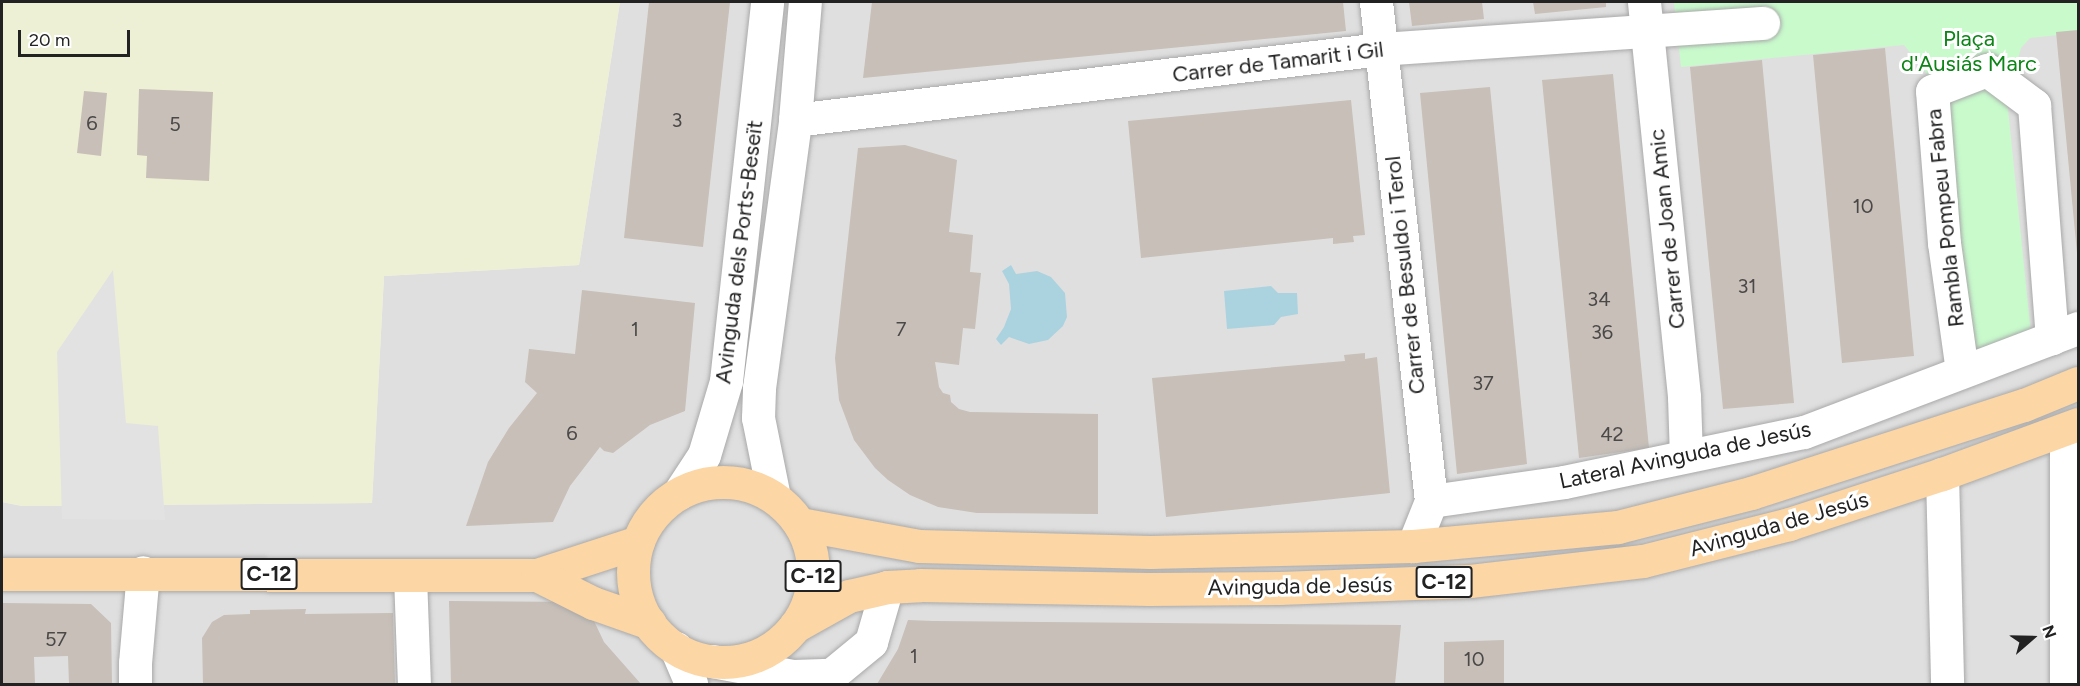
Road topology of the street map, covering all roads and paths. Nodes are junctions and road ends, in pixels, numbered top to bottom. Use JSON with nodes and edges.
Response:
{"nodes":[{"id":1,"x":767,"y":2,"type":"edge"},
{"id":2,"x":806,"y":2,"type":"edge"},
{"id":3,"x":1376,"y":2,"type":"edge"},
{"id":4,"x":1646,"y":16,"type":"edge"},
{"id":5,"x":1763,"y":23,"type":"dead end"},
{"id":6,"x":1380,"y":49,"type":"junction"},
{"id":7,"x":795,"y":120,"type":"junction"},
{"id":8,"x":2065,"y":333,"type":"edge"},
{"id":9,"x":1962,"y":371,"type":"junction"},
{"id":10,"x":2079,"y":383,"type":"edge"},
{"id":11,"x":2072,"y":427,"type":"edge"},
{"id":12,"x":1686,"y":456,"type":"junction"},
{"id":13,"x":1942,"y":474,"type":"junction"},
{"id":14,"x":679,"y":493,"type":"junction"},
{"id":15,"x":774,"y":497,"type":"junction"},
{"id":16,"x":1431,"y":501,"type":"junction"},
{"id":17,"x":800,"y":524,"type":"junction"},
{"id":18,"x":638,"y":542,"type":"junction"},
{"id":19,"x":1413,"y":546,"type":"junction"},
{"id":20,"x":143,"y":572,"type":"junction"},
{"id":21,"x":4,"y":573,"type":"edge"},
{"id":22,"x":537,"y":574,"type":"junction"},
{"id":23,"x":410,"y":576,"type":"junction"},
{"id":24,"x":887,"y":587,"type":"junction"},
{"id":25,"x":650,"y":623,"type":"junction"},
{"id":26,"x":774,"y":656,"type":"edge"},
{"id":27,"x":701,"y":673,"type":"edge"},
{"id":28,"x":135,"y":684,"type":"edge"},
{"id":29,"x":414,"y":684,"type":"edge"},
{"id":30,"x":1947,"y":684,"type":"edge"},
{"id":31,"x":2066,"y":684,"type":"edge"}],
"edges":[{"from":1,"to":14,"type":"street","name":"Avinguda dels Ports-Beseït"},
{"from":2,"to":7,"type":"street","name":"Avinguda dels Ports-Beseït"},
{"from":3,"to":6,"type":"street","name":"Carrer de Besuldo i Terol"},
{"from":4,"to":5,"type":"street","name":"Carrer de Tamarit i Gil"},
{"from":4,"to":6,"type":"street","name":"Carrer de Tamarit i Gil"},
{"from":4,"to":12,"type":"street","name":"Carrer de Joan Amic"},
{"from":6,"to":7,"type":"street","name":"Carrer de Tamarit i Gil"},
{"from":6,"to":16,"type":"street","name":"Carrer de Besuldo i Terol"},
{"from":7,"to":15,"type":"street","name":"Avinguda dels Ports-Beseït"},
{"from":8,"to":9,"type":"street","name":"Lateral Avinguda de Jesús"},
{"from":8,"to":9,"type":"street","name":"Rambla Pompeu Fabra"},
{"from":9,"to":12,"type":"street","name":"Lateral Avinguda de Jesús"},
{"from":10,"to":19,"type":"main road","name":"Avinguda de Jesús","number":"C-12"},
{"from":11,"to":13,"type":"main road","name":"Avinguda de Jesús","number":"C-12"},
{"from":11,"to":31,"type":"street"},
{"from":12,"to":16,"type":"street","name":"Lateral Avinguda de Jesús"},
{"from":13,"to":24,"type":"main road","name":"Avinguda de Jesús","number":"C-12"},
{"from":13,"to":30,"type":"street"},
{"from":14,"to":15,"type":"main road","number":"C-12"},
{"from":14,"to":18,"type":"main road","number":"C-12"},
{"from":15,"to":17,"type":"main road","number":"C-12"},
{"from":16,"to":19,"type":"street"},
{"from":17,"to":19,"type":"main road","name":"Avinguda de Jesús","number":"C-12"},
{"from":17,"to":26,"type":"main road","number":"C-12"},
{"from":18,"to":22,"type":"main road","number":"C-12"},
{"from":18,"to":25,"type":"main road","number":"C-12"},
{"from":20,"to":21,"type":"main road","number":"C-12"},
{"from":20,"to":23,"type":"main road","number":"C-12"},
{"from":20,"to":28,"type":"street"},
{"from":22,"to":23,"type":"main road","number":"C-12"},
{"from":22,"to":25,"type":"main road","number":"C-12"},
{"from":23,"to":29,"type":"street"},
{"from":24,"to":26,"type":"main road","name":"Avinguda de Jesús","number":"C-12"},
{"from":24,"to":26,"type":"street"},
{"from":25,"to":27,"type":"main road","number":"C-12"},
{"from":26,"to":27,"type":"main road","number":"C-12"}]}
